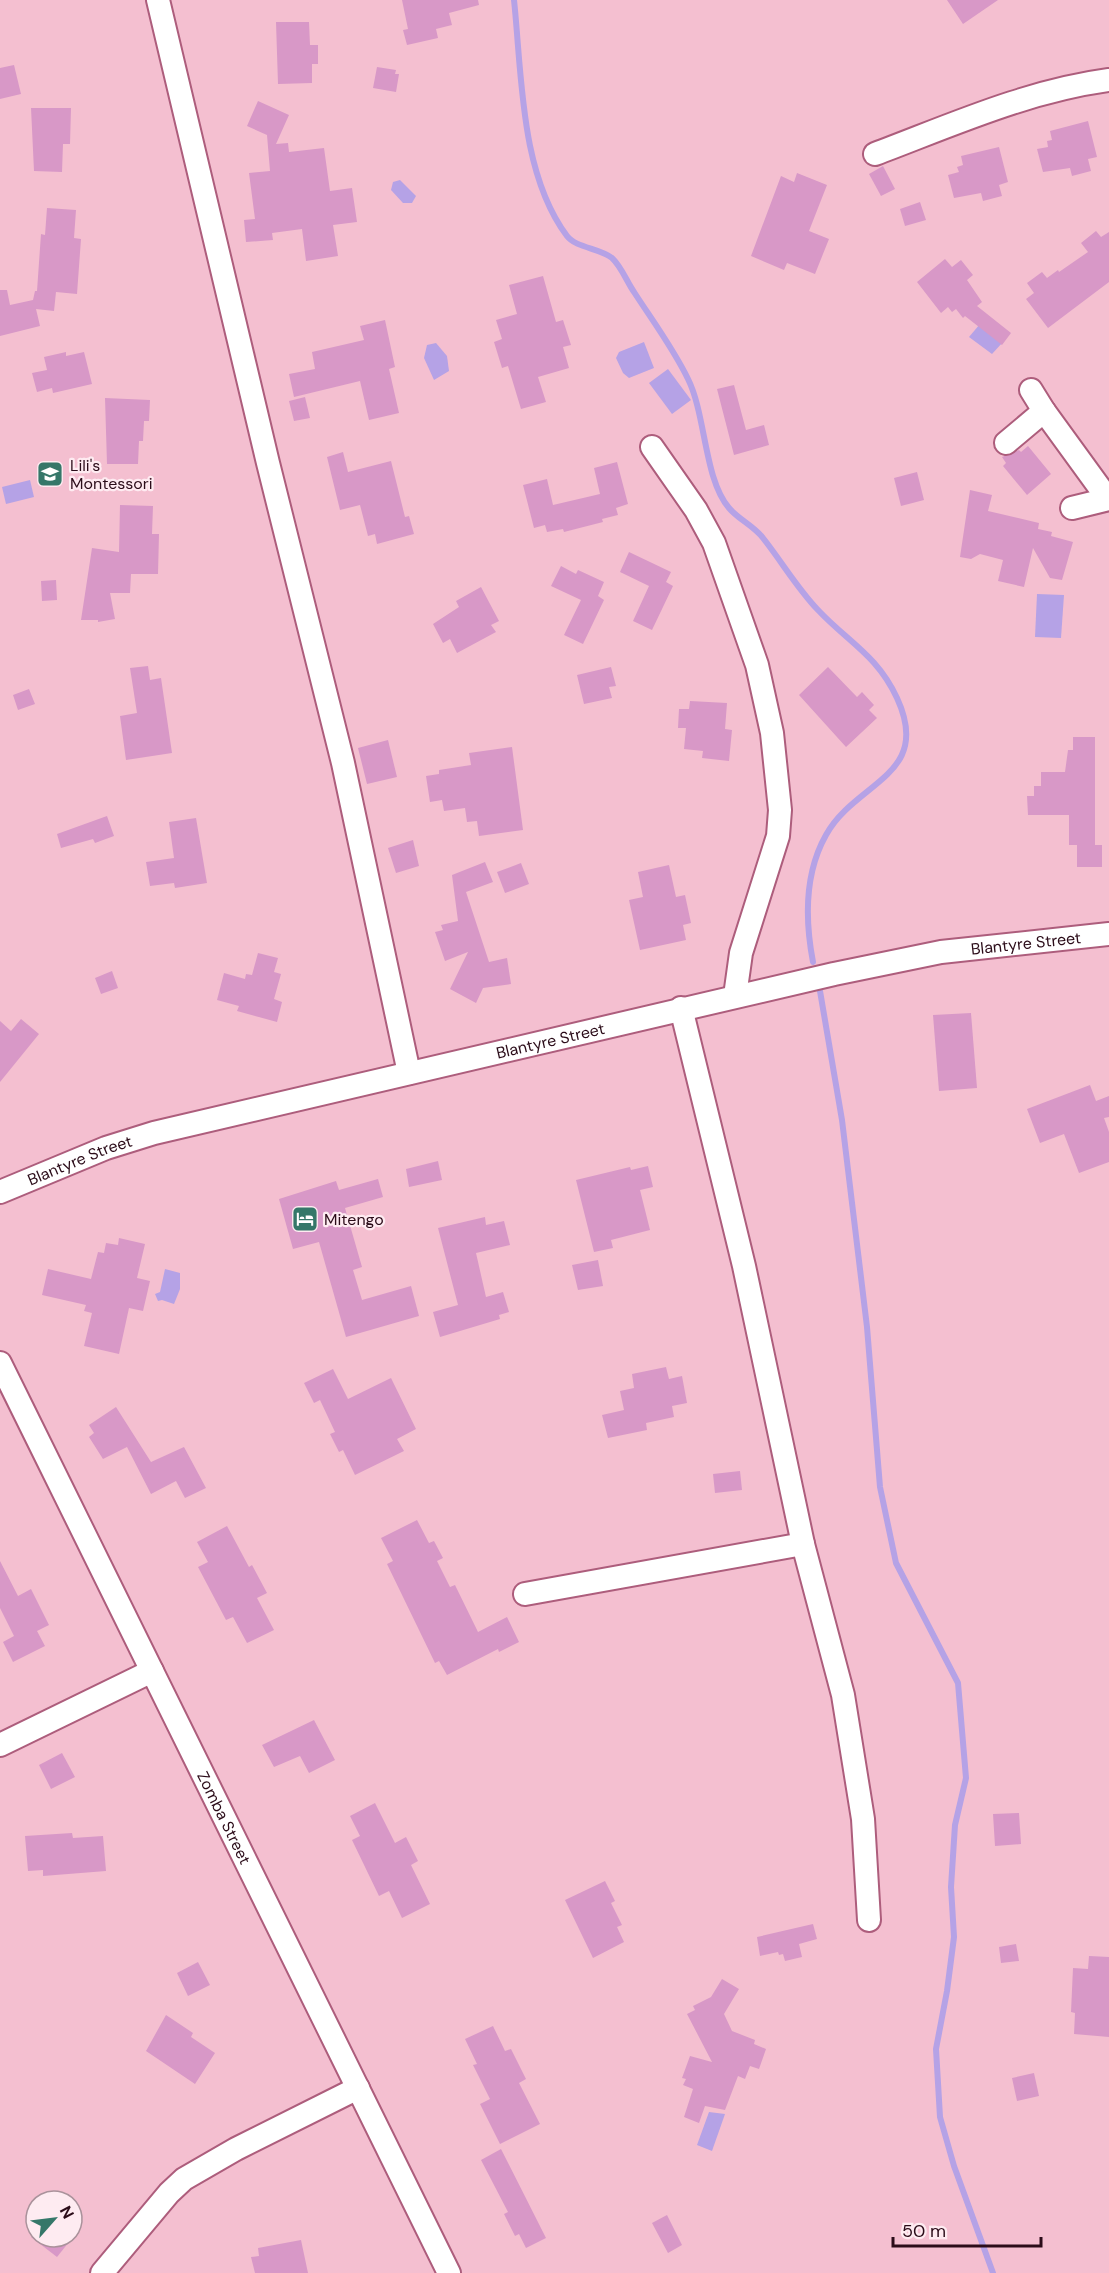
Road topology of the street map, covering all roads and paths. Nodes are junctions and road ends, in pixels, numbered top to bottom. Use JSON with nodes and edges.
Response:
{"nodes":[{"id":1,"x":158,"y":0,"type":"edge"},
{"id":2,"x":1109,"y":80,"type":"edge"},
{"id":3,"x":875,"y":154,"type":"dead end"},
{"id":4,"x":1031,"y":390,"type":"dead end"},
{"id":5,"x":1044,"y":411,"type":"junction"},
{"id":6,"x":1006,"y":443,"type":"dead end"},
{"id":7,"x":652,"y":447,"type":"dead end"},
{"id":8,"x":1108,"y":500,"type":"edge"},
{"id":9,"x":1072,"y":508,"type":"dead end"},
{"id":10,"x":1109,"y":934,"type":"edge"},
{"id":11,"x":735,"y":996,"type":"junction"},
{"id":12,"x":681,"y":1008,"type":"junction"},
{"id":13,"x":409,"y":1073,"type":"junction"},
{"id":14,"x":0,"y":1192,"type":"edge"},
{"id":15,"x":0,"y":1363,"type":"edge"},
{"id":16,"x":803,"y":1544,"type":"junction"},
{"id":17,"x":525,"y":1594,"type":"dead end"},
{"id":18,"x":152,"y":1671,"type":"junction"},
{"id":19,"x":0,"y":1745,"type":"edge"},
{"id":20,"x":869,"y":1920,"type":"dead end"},
{"id":21,"x":358,"y":2088,"type":"junction"},
{"id":22,"x":102,"y":2273,"type":"edge"},
{"id":23,"x":448,"y":2273,"type":"edge"}],
"edges":[{"from":1,"to":13,"type":"street"},
{"from":2,"to":3,"type":"street"},
{"from":4,"to":5,"type":"street"},
{"from":5,"to":6,"type":"street"},
{"from":5,"to":8,"type":"street"},
{"from":7,"to":11,"type":"street"},
{"from":8,"to":9,"type":"street"},
{"from":10,"to":11,"type":"street","name":"Blantyre Street"},
{"from":11,"to":12,"type":"street","name":"Blantyre Street"},
{"from":12,"to":13,"type":"street","name":"Blantyre Street"},
{"from":12,"to":16,"type":"street"},
{"from":13,"to":14,"type":"street","name":"Blantyre Street"},
{"from":15,"to":18,"type":"street","name":"Zomba Street"},
{"from":16,"to":17,"type":"street"},
{"from":16,"to":20,"type":"street"},
{"from":18,"to":19,"type":"street"},
{"from":18,"to":21,"type":"street","name":"Zomba Street"},
{"from":21,"to":22,"type":"street"},
{"from":21,"to":23,"type":"street","name":"Zomba Street"}]}
